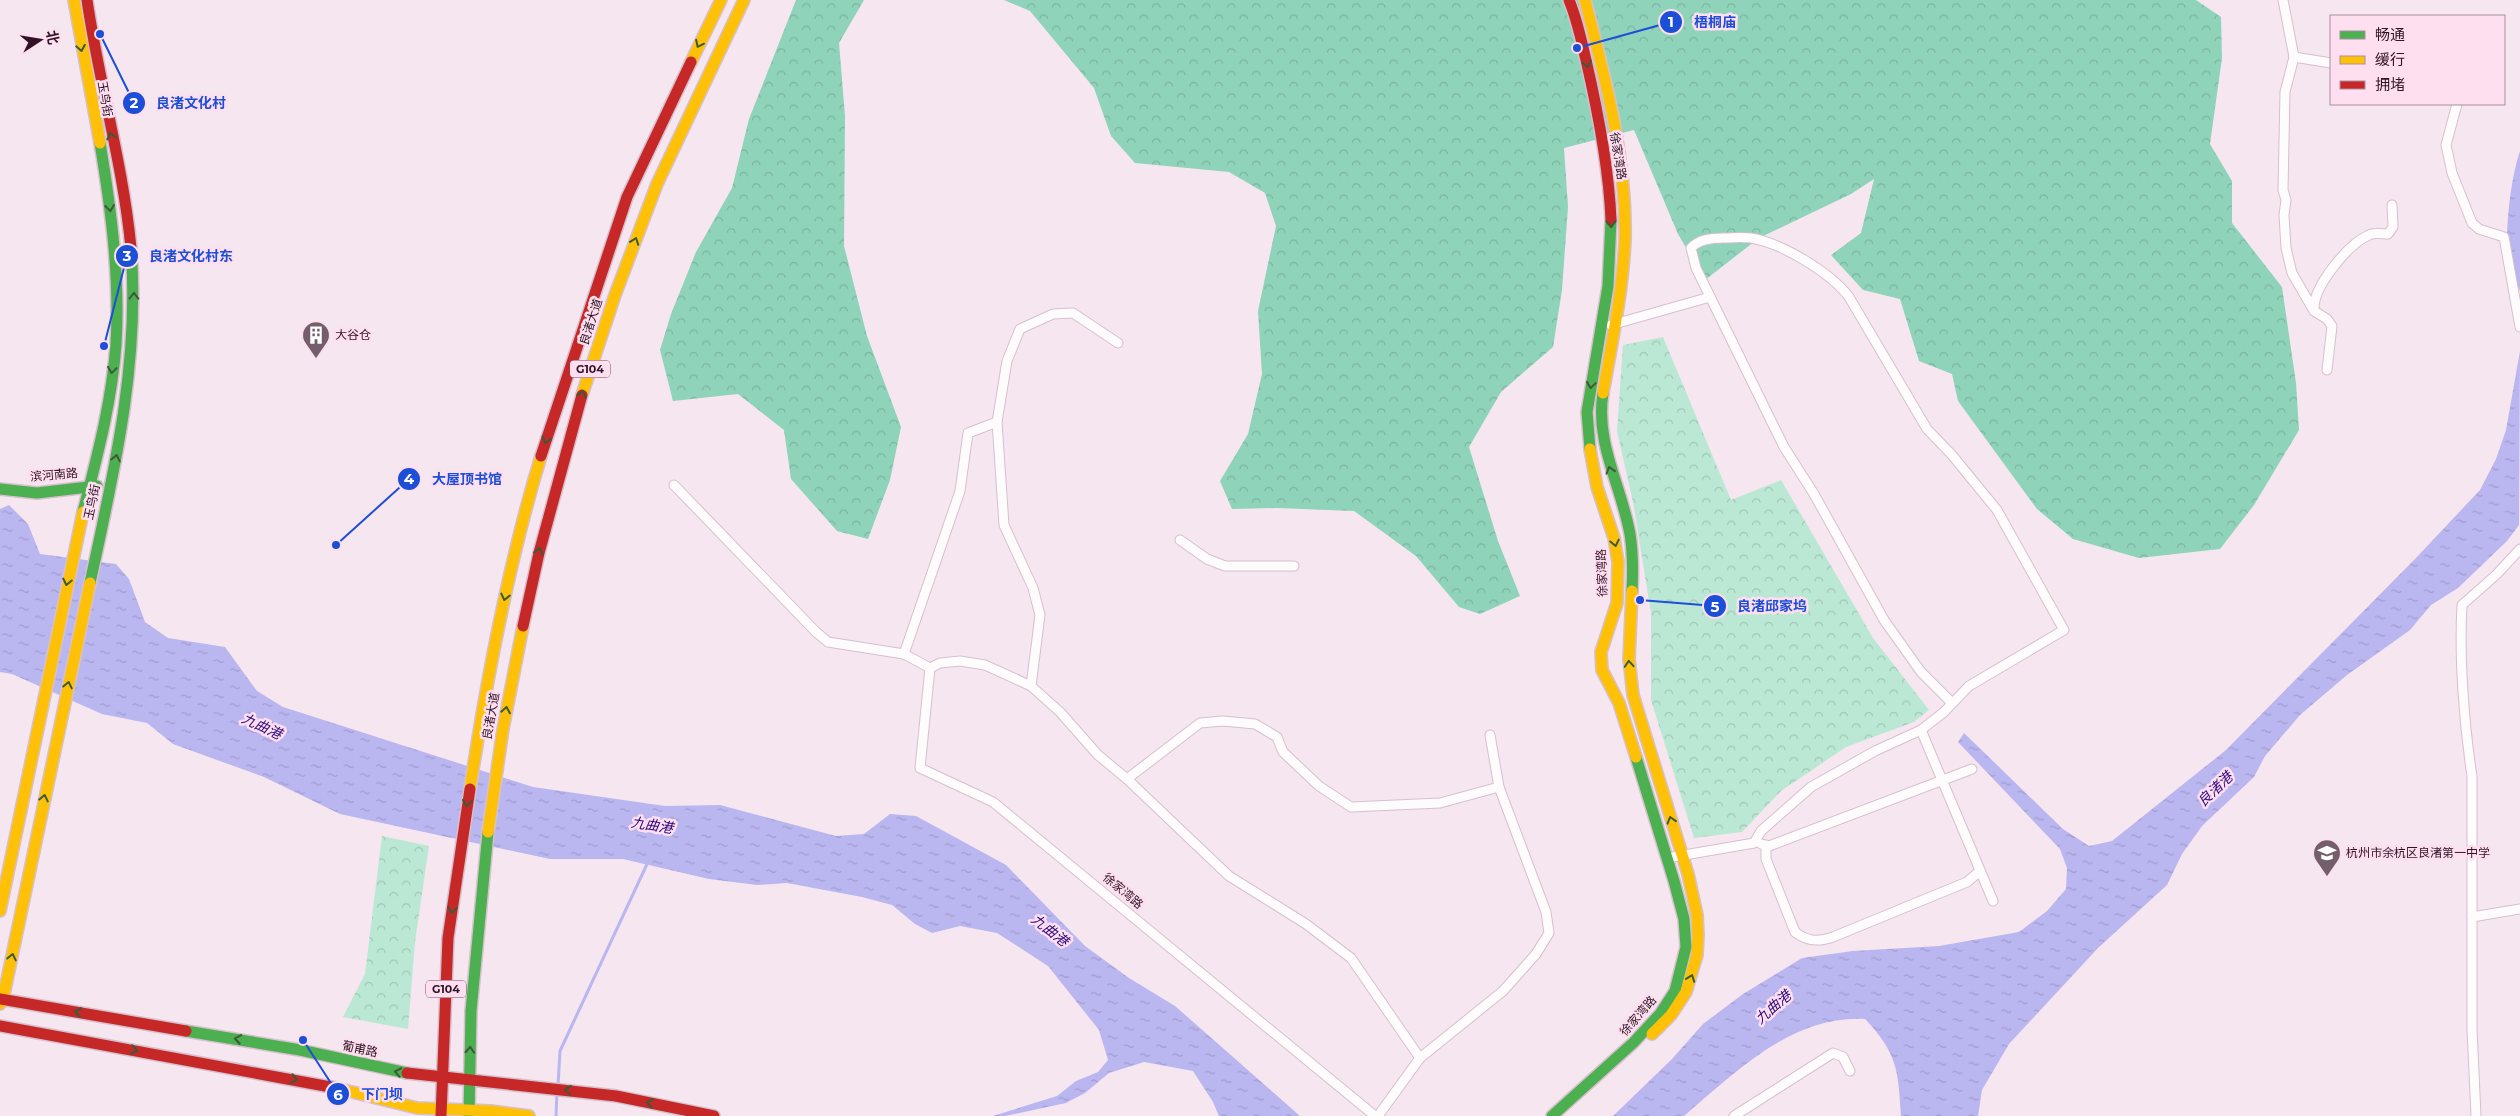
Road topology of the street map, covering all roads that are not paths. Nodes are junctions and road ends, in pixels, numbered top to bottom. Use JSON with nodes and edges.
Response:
{"nodes":[{"id":1,"x":74,"y":0,"type":"edge"},
{"id":2,"x":87,"y":0,"type":"edge"},
{"id":3,"x":720,"y":0,"type":"edge"},
{"id":4,"x":744,"y":0,"type":"edge"},
{"id":5,"x":1569,"y":0,"type":"edge"},
{"id":6,"x":1585,"y":0,"type":"edge"},
{"id":7,"x":2283,"y":0,"type":"edge"},
{"id":8,"x":2294,"y":57,"type":"junction"},
{"id":9,"x":2330,"y":63,"type":"edge"},
{"id":10,"x":2457,"y":105,"type":"edge"},
{"id":11,"x":2392,"y":205,"type":"dead end"},
{"id":12,"x":1710,"y":297,"type":"junction"},
{"id":13,"x":2314,"y":311,"type":"junction"},
{"id":14,"x":1615,"y":324,"type":"junction"},
{"id":15,"x":2520,"y":326,"type":"edge"},
{"id":16,"x":1601,"y":328,"type":"junction"},
{"id":17,"x":1118,"y":343,"type":"dead end"},
{"id":18,"x":2327,"y":370,"type":"dead end"},
{"id":19,"x":997,"y":422,"type":"junction"},
{"id":20,"x":91,"y":485,"type":"junction"},
{"id":21,"x":674,"y":485,"type":"dead end"},
{"id":22,"x":0,"y":489,"type":"edge"},
{"id":23,"x":109,"y":489,"type":"junction"},
{"id":24,"x":1180,"y":540,"type":"dead end"},
{"id":25,"x":2520,"y":549,"type":"edge"},
{"id":26,"x":1294,"y":566,"type":"dead end"},
{"id":27,"x":904,"y":654,"type":"junction"},
{"id":28,"x":930,"y":668,"type":"junction"},
{"id":29,"x":1031,"y":686,"type":"junction"},
{"id":30,"x":1952,"y":703,"type":"junction"},
{"id":31,"x":1921,"y":730,"type":"junction"},
{"id":32,"x":1490,"y":735,"type":"dead end"},
{"id":33,"x":1972,"y":769,"type":"dead end"},
{"id":34,"x":1128,"y":779,"type":"junction"},
{"id":35,"x":1942,"y":781,"type":"junction"},
{"id":36,"x":1499,"y":787,"type":"junction"},
{"id":37,"x":1754,"y":843,"type":"junction"},
{"id":38,"x":1766,"y":845,"type":"junction"},
{"id":39,"x":1682,"y":856,"type":"junction"},
{"id":40,"x":1667,"y":858,"type":"junction"},
{"id":41,"x":1980,"y":871,"type":"junction"},
{"id":42,"x":1993,"y":901,"type":"dead end"},
{"id":43,"x":2520,"y":909,"type":"edge"},
{"id":44,"x":0,"y":911,"type":"edge"},
{"id":45,"x":2472,"y":917,"type":"junction"},
{"id":46,"x":1,"y":1001,"type":"edge"},
{"id":47,"x":0,"y":1026,"type":"edge"},
{"id":48,"x":1420,"y":1058,"type":"junction"},
{"id":49,"x":1850,"y":1071,"type":"dead end"},
{"id":50,"x":441,"y":1078,"type":"junction"},
{"id":51,"x":468,"y":1080,"type":"junction"},
{"id":52,"x":441,"y":1113,"type":"edge"},
{"id":53,"x":468,"y":1113,"type":"edge"},
{"id":54,"x":529,"y":1116,"type":"edge"},
{"id":55,"x":714,"y":1116,"type":"edge"},
{"id":56,"x":1376,"y":1116,"type":"edge"},
{"id":57,"x":1552,"y":1116,"type":"edge"},
{"id":58,"x":1564,"y":1116,"type":"edge"},
{"id":59,"x":1734,"y":1116,"type":"edge"},
{"id":60,"x":2476,"y":1116,"type":"edge"}],
"edges":[{"from":1,"to":20,"type":"main road","name":"玉鸟街","one_way":true},
{"from":23,"to":2,"type":"main road","name":"玉鸟街","one_way":true},
{"from":3,"to":50,"type":"main road","name":"良渚大道","number":"G104","one_way":true},
{"from":51,"to":4,"type":"main road","name":"良渚大道","number":"G104","one_way":true},
{"from":5,"to":16,"type":"main road","name":"徐家湾路","one_way":true},
{"from":6,"to":14,"type":"main road","name":"徐家湾路"},
{"from":7,"to":8,"type":"street"},
{"from":8,"to":9,"type":"street"},
{"from":8,"to":13,"type":"street"},
{"from":10,"to":15,"type":"street"},
{"from":11,"to":13,"type":"street"},
{"from":12,"to":14,"type":"street"},
{"from":12,"to":30,"type":"street"},
{"from":12,"to":30,"type":"street"},
{"from":13,"to":18,"type":"street"},
{"from":14,"to":16,"type":"street"},
{"from":39,"to":14,"type":"main road","name":"徐家湾路","one_way":true},
{"from":16,"to":40,"type":"main road","name":"徐家湾路","one_way":true},
{"from":17,"to":19,"type":"street"},
{"from":19,"to":27,"type":"street"},
{"from":19,"to":29,"type":"street"},
{"from":20,"to":22,"type":"main road","name":"滨河南路"},
{"from":20,"to":23,"type":"main road","name":"滨河南路"},
{"from":20,"to":44,"type":"main road","name":"玉鸟街","one_way":true},
{"from":21,"to":27,"type":"street"},
{"from":46,"to":23,"type":"main road","name":"玉鸟街","one_way":true},
{"from":24,"to":26,"type":"street"},
{"from":25,"to":45,"type":"street"},
{"from":27,"to":28,"type":"street"},
{"from":28,"to":29,"type":"street"},
{"from":28,"to":56,"type":"street","name":"徐家湾路"},
{"from":29,"to":34,"type":"street"},
{"from":30,"to":31,"type":"street"},
{"from":31,"to":35,"type":"street"},
{"from":31,"to":37,"type":"street"},
{"from":32,"to":36,"type":"street"},
{"from":33,"to":35,"type":"street"},
{"from":34,"to":36,"type":"street"},
{"from":34,"to":48,"type":"street"},
{"from":35,"to":38,"type":"street"},
{"from":35,"to":41,"type":"street"},
{"from":36,"to":48,"type":"street"},
{"from":37,"to":38,"type":"street"},
{"from":37,"to":39,"type":"street"},
{"from":38,"to":41,"type":"street"},
{"from":39,"to":40,"type":"street"},
{"from":58,"to":39,"type":"main road","name":"徐家湾路","one_way":true},
{"from":40,"to":57,"type":"main road","name":"徐家湾路"},
{"from":41,"to":42,"type":"street"},
{"from":43,"to":45,"type":"street"},
{"from":45,"to":60,"type":"street"},
{"from":50,"to":46,"type":"main road","name":"葡甫路","one_way":true},
{"from":47,"to":52,"type":"main road","one_way":true},
{"from":48,"to":56,"type":"street"},
{"from":49,"to":59,"type":"street"},
{"from":50,"to":51,"type":"main road","name":"葡甫路"},
{"from":50,"to":52,"type":"main road","number":"G104"},
{"from":51,"to":53,"type":"main road","number":"G104"},
{"from":55,"to":51,"type":"main road","name":"葡甫路","one_way":true},
{"from":52,"to":53,"type":"main road"},
{"from":53,"to":54,"type":"main road"}]}
